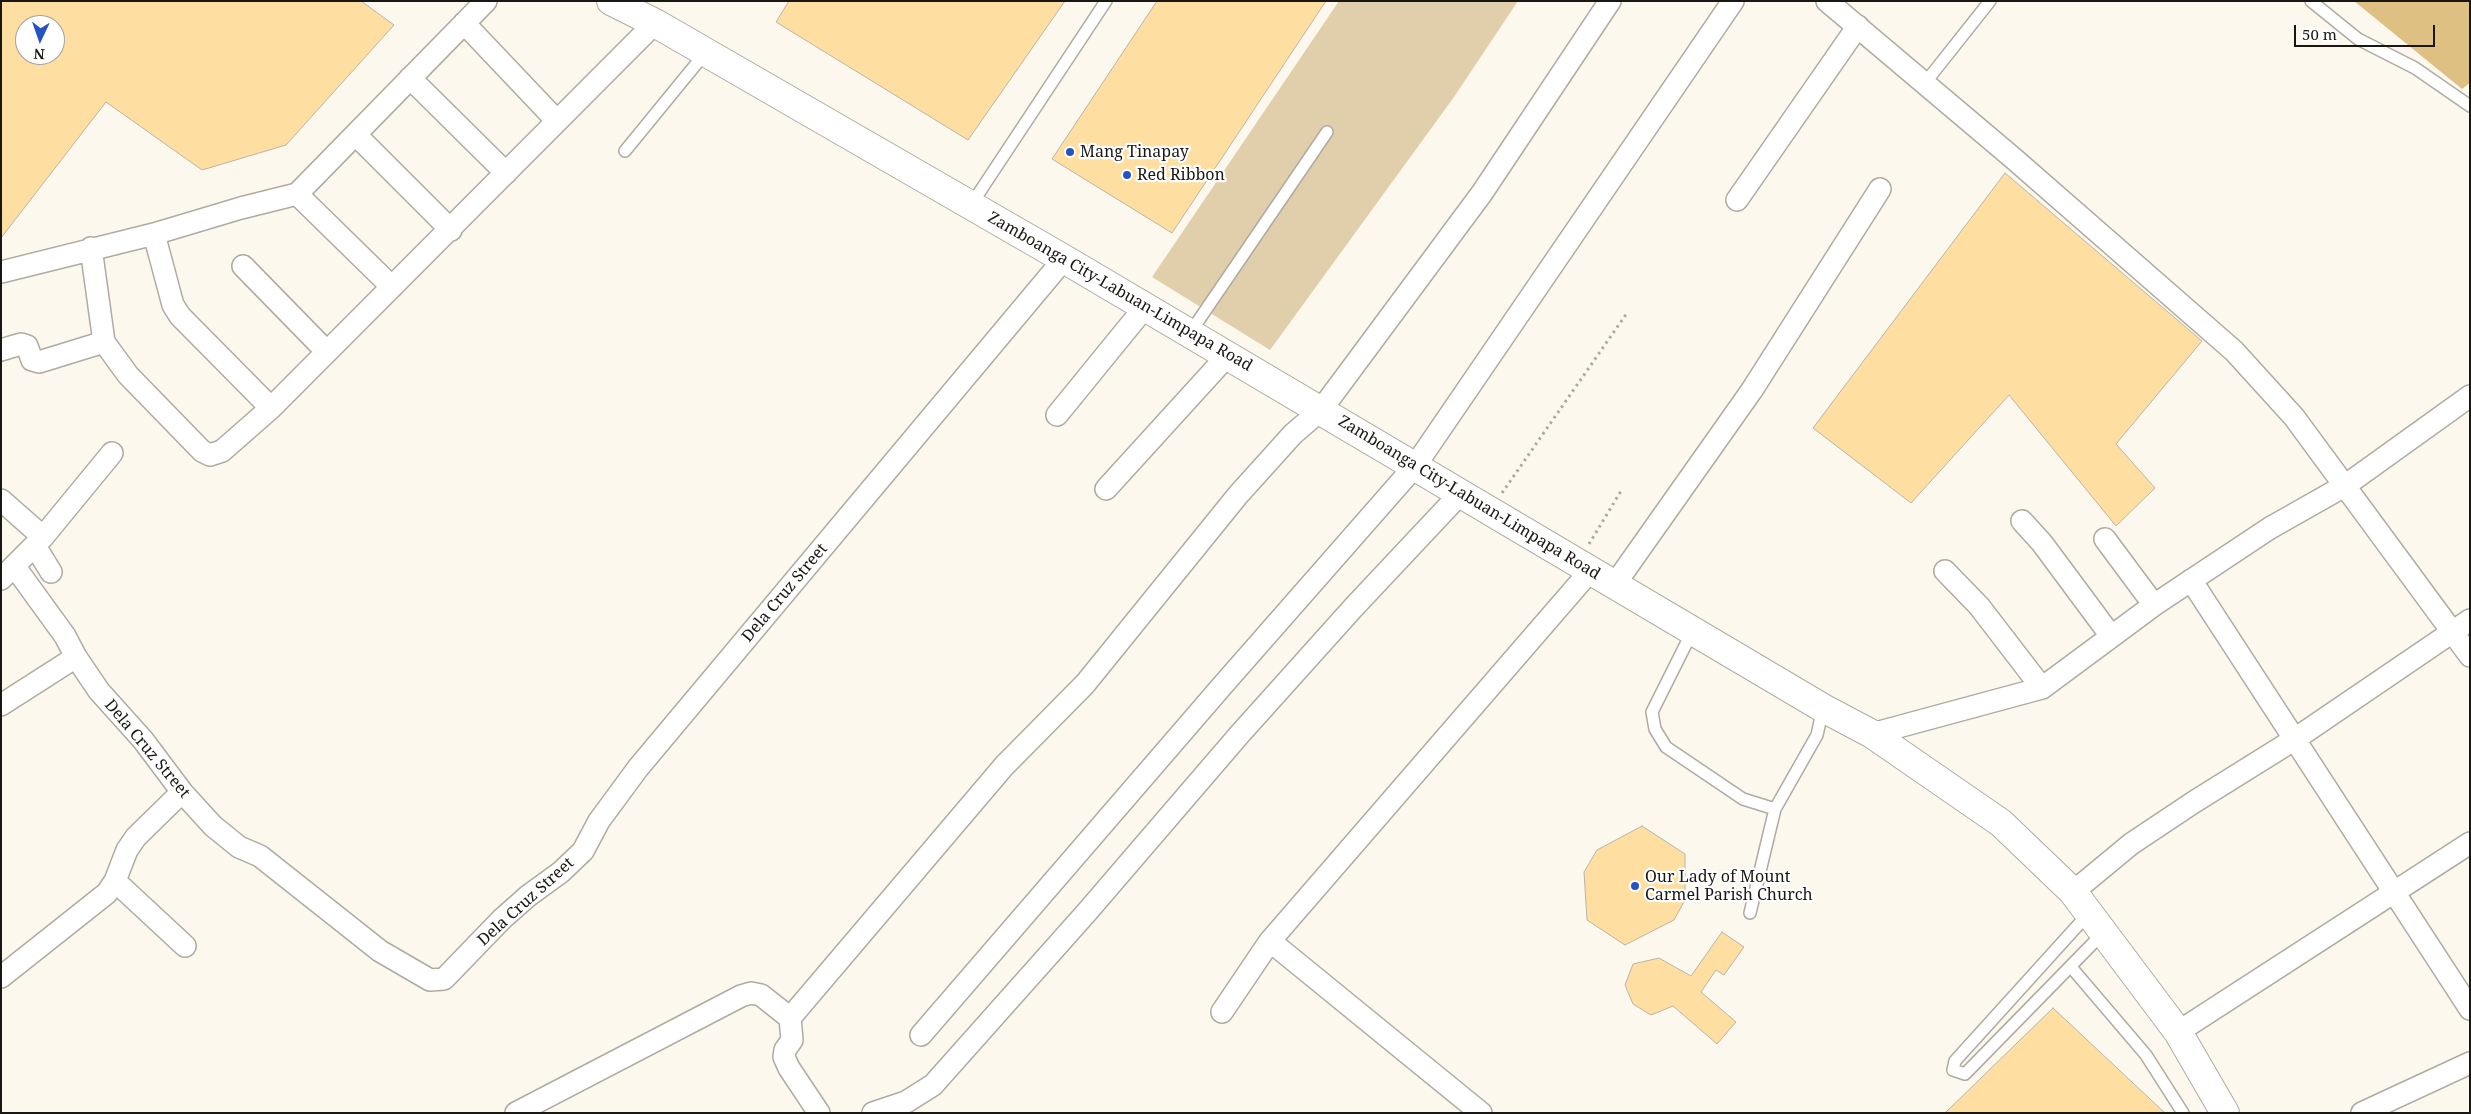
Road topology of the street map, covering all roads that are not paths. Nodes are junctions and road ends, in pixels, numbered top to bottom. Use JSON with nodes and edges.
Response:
{"nodes":[{"id":1,"x":486,"y":1,"type":"edge"},
{"id":2,"x":612,"y":1,"type":"edge"},
{"id":3,"x":1106,"y":1,"type":"edge"},
{"id":4,"x":1610,"y":1,"type":"edge"},
{"id":5,"x":1733,"y":1,"type":"edge"},
{"id":6,"x":1827,"y":1,"type":"edge"},
{"id":7,"x":1990,"y":1,"type":"edge"},
{"id":8,"x":2311,"y":1,"type":"edge"},
{"id":9,"x":464,"y":23,"type":"junction"},
{"id":10,"x":655,"y":23,"type":"junction"},
{"id":11,"x":1858,"y":26,"type":"junction"},
{"id":12,"x":706,"y":52,"type":"junction"},
{"id":13,"x":410,"y":78,"type":"junction"},
{"id":14,"x":1924,"y":82,"type":"junction"},
{"id":15,"x":2470,"y":106,"type":"edge"},
{"id":16,"x":558,"y":121,"type":"junction"},
{"id":17,"x":1327,"y":132,"type":"dead end"},
{"id":18,"x":356,"y":135,"type":"junction"},
{"id":19,"x":625,"y":151,"type":"dead end"},
{"id":20,"x":506,"y":173,"type":"junction"},
{"id":21,"x":1880,"y":189,"type":"dead end"},
{"id":22,"x":297,"y":194,"type":"junction"},
{"id":23,"x":1737,"y":200,"type":"dead end"},
{"id":24,"x":971,"y":205,"type":"junction"},
{"id":25,"x":451,"y":230,"type":"junction"},
{"id":26,"x":154,"y":234,"type":"junction"},
{"id":27,"x":91,"y":248,"type":"junction"},
{"id":28,"x":1064,"y":259,"type":"junction"},
{"id":29,"x":243,"y":266,"type":"dead end"},
{"id":30,"x":1,"y":272,"type":"edge"},
{"id":31,"x":392,"y":287,"type":"junction"},
{"id":32,"x":1145,"y":307,"type":"junction"},
{"id":33,"x":1190,"y":333,"type":"junction"},
{"id":34,"x":104,"y":342,"type":"junction"},
{"id":35,"x":1,"y":350,"type":"edge"},
{"id":36,"x":327,"y":352,"type":"junction"},
{"id":37,"x":1228,"y":355,"type":"junction"},
{"id":38,"x":2470,"y":396,"type":"edge"},
{"id":39,"x":272,"y":408,"type":"junction"},
{"id":40,"x":1320,"y":410,"type":"junction"},
{"id":41,"x":1057,"y":415,"type":"dead end"},
{"id":42,"x":112,"y":453,"type":"dead end"},
{"id":43,"x":1415,"y":466,"type":"junction"},
{"id":44,"x":2346,"y":485,"type":"junction"},
{"id":45,"x":1106,"y":489,"type":"dead end"},
{"id":46,"x":1461,"y":493,"type":"junction"},
{"id":47,"x":1,"y":500,"type":"edge"},
{"id":48,"x":2022,"y":521,"type":"dead end"},
{"id":49,"x":2105,"y":539,"type":"dead end"},
{"id":50,"x":39,"y":541,"type":"junction"},
{"id":51,"x":1584,"y":566,"type":"junction"},
{"id":52,"x":1945,"y":571,"type":"dead end"},
{"id":53,"x":51,"y":572,"type":"dead end"},
{"id":54,"x":8,"y":573,"type":"edge"},
{"id":55,"x":2191,"y":580,"type":"junction"},
{"id":56,"x":1614,"y":584,"type":"junction"},
{"id":57,"x":2154,"y":605,"type":"junction"},
{"id":58,"x":2461,"y":625,"type":"edge"},
{"id":59,"x":1692,"y":630,"type":"junction"},
{"id":60,"x":2111,"y":636,"type":"junction"},
{"id":61,"x":2470,"y":656,"type":"edge"},
{"id":62,"x":76,"y":657,"type":"junction"},
{"id":63,"x":2042,"y":688,"type":"junction"},
{"id":64,"x":1,"y":705,"type":"edge"},
{"id":65,"x":1823,"y":708,"type":"junction"},
{"id":66,"x":1872,"y":734,"type":"junction"},
{"id":67,"x":2295,"y":739,"type":"junction"},
{"id":68,"x":182,"y":792,"type":"junction"},
{"id":69,"x":1774,"y":809,"type":"junction"},
{"id":70,"x":2470,"y":842,"type":"edge"},
{"id":71,"x":115,"y":881,"type":"junction"},
{"id":72,"x":2393,"y":892,"type":"junction"},
{"id":73,"x":1750,"y":913,"type":"dead end"},
{"id":74,"x":2088,"y":913,"type":"junction"},
{"id":75,"x":1270,"y":941,"type":"junction"},
{"id":76,"x":185,"y":946,"type":"dead end"},
{"id":77,"x":2070,"y":967,"type":"junction"},
{"id":78,"x":1,"y":977,"type":"edge"},
{"id":79,"x":2470,"y":1008,"type":"edge"},
{"id":80,"x":1222,"y":1012,"type":"dead end"},
{"id":81,"x":790,"y":1018,"type":"junction"},
{"id":82,"x":2178,"y":1032,"type":"junction"},
{"id":83,"x":921,"y":1035,"type":"dead end"},
{"id":84,"x":2470,"y":1063,"type":"edge"},
{"id":85,"x":516,"y":1113,"type":"edge"},
{"id":86,"x":819,"y":1113,"type":"edge"},
{"id":87,"x":873,"y":1113,"type":"edge"},
{"id":88,"x":1480,"y":1113,"type":"edge"},
{"id":89,"x":2183,"y":1113,"type":"edge"},
{"id":90,"x":2225,"y":1113,"type":"edge"},
{"id":91,"x":2362,"y":1113,"type":"edge"}],
"edges":[{"from":1,"to":9,"type":"street"},
{"from":2,"to":10,"type":"main road","name":"Zamboanga City-Labuan-Limpapa Road"},
{"from":3,"to":24,"type":"lane"},
{"from":4,"to":40,"type":"street"},
{"from":5,"to":43,"type":"street"},
{"from":6,"to":11,"type":"street"},
{"from":7,"to":14,"type":"lane"},
{"from":8,"to":15,"type":"lane"},
{"from":9,"to":13,"type":"street"},
{"from":9,"to":16,"type":"street"},
{"from":10,"to":12,"type":"main road","name":"Zamboanga City-Labuan-Limpapa Road"},
{"from":10,"to":16,"type":"street"},
{"from":11,"to":14,"type":"street"},
{"from":11,"to":23,"type":"street"},
{"from":12,"to":19,"type":"lane"},
{"from":12,"to":24,"type":"main road","name":"Zamboanga City-Labuan-Limpapa Road"},
{"from":13,"to":18,"type":"street"},
{"from":13,"to":20,"type":"street"},
{"from":14,"to":44,"type":"street"},
{"from":16,"to":20,"type":"street"},
{"from":17,"to":33,"type":"lane"},
{"from":18,"to":22,"type":"street"},
{"from":18,"to":25,"type":"street"},
{"from":20,"to":25,"type":"street"},
{"from":21,"to":56,"type":"street"},
{"from":22,"to":26,"type":"street"},
{"from":22,"to":31,"type":"street"},
{"from":24,"to":28,"type":"main road","name":"Zamboanga City-Labuan-Limpapa Road"},
{"from":25,"to":31,"type":"street"},
{"from":26,"to":27,"type":"street"},
{"from":26,"to":39,"type":"street"},
{"from":27,"to":30,"type":"street"},
{"from":27,"to":34,"type":"street"},
{"from":28,"to":32,"type":"main road","name":"Zamboanga City-Labuan-Limpapa Road"},
{"from":28,"to":68,"type":"street","name":"Dela Cruz Street"},
{"from":29,"to":36,"type":"street"},
{"from":31,"to":36,"type":"street"},
{"from":32,"to":33,"type":"main road","name":"Zamboanga City-Labuan-Limpapa Road"},
{"from":32,"to":41,"type":"street"},
{"from":33,"to":37,"type":"main road","name":"Zamboanga City-Labuan-Limpapa Road"},
{"from":34,"to":35,"type":"street"},
{"from":34,"to":39,"type":"street"},
{"from":36,"to":39,"type":"street"},
{"from":37,"to":40,"type":"main road","name":"Zamboanga City-Labuan-Limpapa Road"},
{"from":37,"to":45,"type":"street"},
{"from":38,"to":44,"type":"street"},
{"from":40,"to":43,"type":"main road","name":"Zamboanga City-Labuan-Limpapa Road"},
{"from":40,"to":81,"type":"street"},
{"from":42,"to":50,"type":"street"},
{"from":43,"to":46,"type":"main road","name":"Zamboanga City-Labuan-Limpapa Road"},
{"from":43,"to":83,"type":"street"},
{"from":44,"to":55,"type":"street"},
{"from":44,"to":58,"type":"street"},
{"from":46,"to":51,"type":"main road","name":"Zamboanga City-Labuan-Limpapa Road"},
{"from":46,"to":87,"type":"street"},
{"from":47,"to":50,"type":"street"},
{"from":48,"to":60,"type":"street"},
{"from":49,"to":57,"type":"street"},
{"from":50,"to":53,"type":"street"},
{"from":50,"to":54,"type":"street"},
{"from":51,"to":56,"type":"main road","name":"Zamboanga City-Labuan-Limpapa Road"},
{"from":51,"to":75,"type":"street"},
{"from":52,"to":63,"type":"street"},
{"from":54,"to":62,"type":"street","name":"Dela Cruz Street"},
{"from":55,"to":57,"type":"street"},
{"from":55,"to":67,"type":"street"},
{"from":56,"to":59,"type":"main road","name":"Zamboanga City-Labuan-Limpapa Road"},
{"from":57,"to":60,"type":"street"},
{"from":58,"to":61,"type":"street"},
{"from":58,"to":67,"type":"street"},
{"from":59,"to":65,"type":"main road","name":"Zamboanga City-Labuan-Limpapa Road"},
{"from":59,"to":69,"type":"lane"},
{"from":60,"to":63,"type":"street"},
{"from":62,"to":64,"type":"street"},
{"from":62,"to":68,"type":"street","name":"Dela Cruz Street"},
{"from":63,"to":66,"type":"street"},
{"from":65,"to":66,"type":"main road","name":"Zamboanga City-Labuan-Limpapa Road"},
{"from":65,"to":69,"type":"lane"},
{"from":66,"to":74,"type":"main road","name":"Zamboanga City-Labuan-Limpapa Road"},
{"from":67,"to":72,"type":"street"},
{"from":67,"to":74,"type":"street"},
{"from":68,"to":71,"type":"street"},
{"from":69,"to":73,"type":"lane"},
{"from":70,"to":72,"type":"street"},
{"from":71,"to":76,"type":"street"},
{"from":71,"to":78,"type":"street"},
{"from":72,"to":79,"type":"street"},
{"from":72,"to":82,"type":"street"},
{"from":74,"to":77,"type":"lane"},
{"from":74,"to":77,"type":"lane"},
{"from":74,"to":82,"type":"main road","name":"Zamboanga City-Labuan-Limpapa Road"},
{"from":75,"to":80,"type":"street"},
{"from":75,"to":88,"type":"street"},
{"from":77,"to":89,"type":"lane"},
{"from":81,"to":85,"type":"street"},
{"from":81,"to":86,"type":"street"},
{"from":82,"to":90,"type":"main road","name":"Zamboanga City-Labuan-Limpapa Road"},
{"from":84,"to":91,"type":"street"}]}
